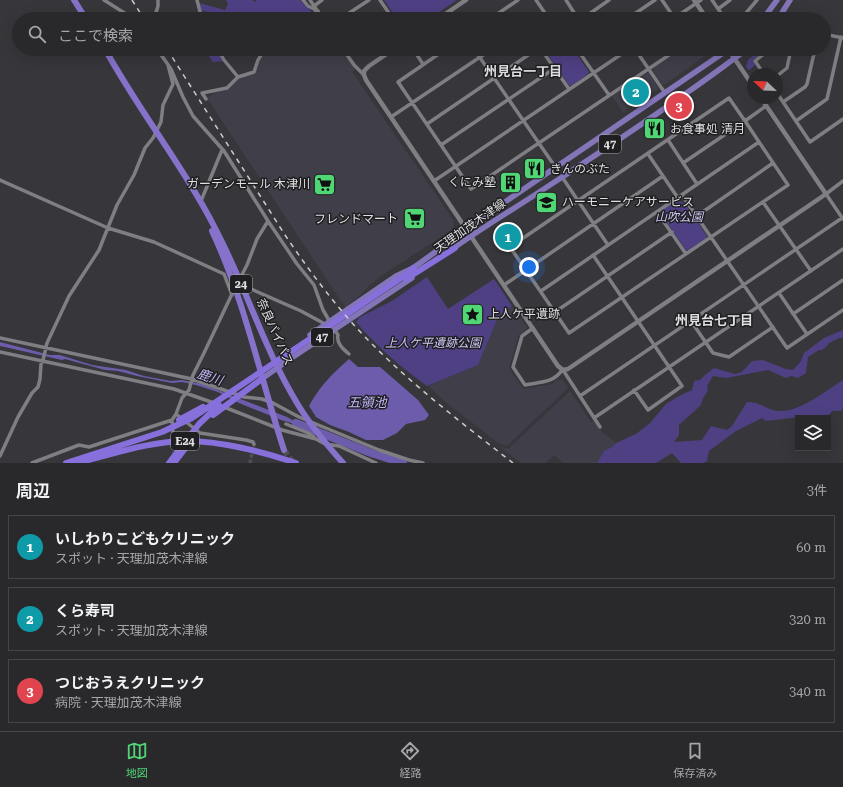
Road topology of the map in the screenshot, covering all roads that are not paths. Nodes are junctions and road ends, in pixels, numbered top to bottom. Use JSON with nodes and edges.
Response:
{"nodes":[{"id":1,"x":74,"y":0,"type":"edge"},
{"id":2,"x":104,"y":0,"type":"edge"},
{"id":3,"x":158,"y":0,"type":"edge"},
{"id":4,"x":197,"y":0,"type":"edge"},
{"id":5,"x":303,"y":0,"type":"edge"},
{"id":6,"x":310,"y":0,"type":"edge"},
{"id":7,"x":322,"y":0,"type":"edge"},
{"id":8,"x":369,"y":0,"type":"edge"},
{"id":9,"x":380,"y":0,"type":"edge"},
{"id":10,"x":466,"y":0,"type":"edge"},
{"id":11,"x":518,"y":0,"type":"edge"},
{"id":12,"x":536,"y":0,"type":"edge"},
{"id":13,"x":566,"y":0,"type":"edge"},
{"id":14,"x":610,"y":0,"type":"edge"},
{"id":15,"x":655,"y":0,"type":"edge"},
{"id":16,"x":662,"y":0,"type":"edge"},
{"id":17,"x":712,"y":0,"type":"edge"},
{"id":18,"x":730,"y":0,"type":"edge"},
{"id":19,"x":757,"y":0,"type":"edge"},
{"id":20,"x":777,"y":0,"type":"edge"},
{"id":21,"x":790,"y":0,"type":"edge"},
{"id":22,"x":697,"y":1,"type":"edge"},
{"id":23,"x":314,"y":6,"type":"junction"},
{"id":24,"x":718,"y":9,"type":"junction"},
{"id":25,"x":318,"y":11,"type":"joint"},
{"id":26,"x":82,"y":12,"type":"edge"},
{"id":27,"x":123,"y":12,"type":"edge"},
{"id":28,"x":156,"y":12,"type":"edge"},
{"id":29,"x":200,"y":12,"type":"edge"},
{"id":30,"x":351,"y":12,"type":"edge"},
{"id":31,"x":387,"y":12,"type":"edge"},
{"id":32,"x":448,"y":12,"type":"edge"},
{"id":33,"x":500,"y":12,"type":"edge"},
{"id":34,"x":544,"y":12,"type":"edge"},
{"id":35,"x":574,"y":12,"type":"edge"},
{"id":36,"x":592,"y":12,"type":"edge"},
{"id":37,"x":637,"y":12,"type":"edge"},
{"id":38,"x":670,"y":12,"type":"edge"},
{"id":39,"x":683,"y":12,"type":"edge"},
{"id":40,"x":703,"y":12,"type":"edge"},
{"id":41,"x":720,"y":12,"type":"edge"},
{"id":42,"x":747,"y":12,"type":"edge"},
{"id":43,"x":768,"y":12,"type":"edge"},
{"id":44,"x":782,"y":12,"type":"edge"},
{"id":45,"x":831,"y":35,"type":"edge"},
{"id":46,"x":842,"y":37,"type":"edge"},
{"id":47,"x":109,"y":56,"type":"edge"},
{"id":48,"x":162,"y":56,"type":"edge"},
{"id":49,"x":223,"y":56,"type":"edge"},
{"id":50,"x":261,"y":56,"type":"edge"},
{"id":51,"x":348,"y":56,"type":"edge"},
{"id":52,"x":384,"y":56,"type":"edge"},
{"id":53,"x":418,"y":56,"type":"edge"},
{"id":54,"x":435,"y":56,"type":"edge"},
{"id":55,"x":527,"y":56,"type":"edge"},
{"id":56,"x":546,"y":56,"type":"edge"},
{"id":57,"x":582,"y":56,"type":"edge"},
{"id":58,"x":619,"y":56,"type":"edge"},
{"id":59,"x":640,"y":56,"type":"edge"},
{"id":60,"x":668,"y":56,"type":"edge"},
{"id":61,"x":718,"y":56,"type":"edge"},
{"id":62,"x":737,"y":56,"type":"edge"},
{"id":63,"x":762,"y":56,"type":"edge"},
{"id":64,"x":790,"y":56,"type":"edge"},
{"id":65,"x":813,"y":56,"type":"edge"},
{"id":66,"x":480,"y":57,"type":"joint"},
{"id":67,"x":734,"y":58,"type":"junction"},
{"id":68,"x":423,"y":64,"type":"junction"},
{"id":69,"x":168,"y":65,"type":"junction"},
{"id":70,"x":555,"y":68,"type":"junction"},
{"id":71,"x":760,"y":68,"type":"edge"},
{"id":72,"x":649,"y":69,"type":"junction"},
{"id":73,"x":783,"y":71,"type":"edge"},
{"id":74,"x":594,"y":73,"type":"junction"},
{"id":75,"x":364,"y":75,"type":"junction"},
{"id":76,"x":238,"y":77,"type":"junction"},
{"id":77,"x":747,"y":77,"type":"edge"},
{"id":78,"x":495,"y":79,"type":"junction"},
{"id":79,"x":569,"y":89,"type":"junction"},
{"id":80,"x":665,"y":93,"type":"junction"},
{"id":81,"x":609,"y":95,"type":"junction"},
{"id":82,"x":206,"y":99,"type":"dead end"},
{"id":83,"x":509,"y":99,"type":"junction"},
{"id":84,"x":783,"y":101,"type":"edge"},
{"id":85,"x":412,"y":103,"type":"junction"},
{"id":86,"x":783,"y":103,"type":"edge"},
{"id":87,"x":766,"y":106,"type":"joint"},
{"id":88,"x":391,"y":117,"type":"junction"},
{"id":89,"x":843,"y":119,"type":"edge"},
{"id":90,"x":524,"y":121,"type":"junction"},
{"id":91,"x":745,"y":121,"type":"junction"},
{"id":92,"x":796,"y":121,"type":"junction"},
{"id":93,"x":426,"y":124,"type":"junction"},
{"id":94,"x":156,"y":131,"type":"junction"},
{"id":95,"x":668,"y":140,"type":"junction"},
{"id":96,"x":759,"y":142,"type":"junction"},
{"id":97,"x":539,"y":143,"type":"junction"},
{"id":98,"x":441,"y":146,"type":"junction"},
{"id":99,"x":222,"y":150,"type":"junction"},
{"id":100,"x":648,"y":154,"type":"junction"},
{"id":101,"x":683,"y":163,"type":"junction"},
{"id":102,"x":773,"y":164,"type":"junction"},
{"id":103,"x":455,"y":166,"type":"junction"},
{"id":104,"x":556,"y":168,"type":"junction"},
{"id":105,"x":663,"y":176,"type":"junction"},
{"id":106,"x":562,"y":177,"type":"junction"},
{"id":107,"x":0,"y":180,"type":"edge"},
{"id":108,"x":434,"y":181,"type":"junction"},
{"id":109,"x":843,"y":181,"type":"edge"},
{"id":110,"x":697,"y":184,"type":"junction"},
{"id":111,"x":826,"y":194,"type":"junction"},
{"id":112,"x":682,"y":195,"type":"junction"},
{"id":113,"x":678,"y":198,"type":"junction"},
{"id":114,"x":578,"y":201,"type":"junction"},
{"id":115,"x":200,"y":202,"type":"junction"},
{"id":116,"x":763,"y":202,"type":"junction"},
{"id":117,"x":657,"y":212,"type":"junction"},
{"id":118,"x":697,"y":216,"type":"junction"},
{"id":119,"x":843,"y":219,"type":"edge"},
{"id":120,"x":268,"y":221,"type":"junction"},
{"id":121,"x":594,"y":224,"type":"junction"},
{"id":122,"x":780,"y":226,"type":"junction"},
{"id":123,"x":108,"y":228,"type":"junction"},
{"id":124,"x":467,"y":230,"type":"junction"},
{"id":125,"x":672,"y":232,"type":"junction"},
{"id":126,"x":472,"y":236,"type":"junction"},
{"id":127,"x":712,"y":237,"type":"junction"},
{"id":128,"x":608,"y":245,"type":"junction"},
{"id":129,"x":455,"y":248,"type":"joint"},
{"id":130,"x":843,"y":249,"type":"edge"},
{"id":131,"x":796,"y":250,"type":"junction"},
{"id":132,"x":686,"y":254,"type":"junction"},
{"id":133,"x":593,"y":255,"type":"junction"},
{"id":134,"x":728,"y":261,"type":"junction"},
{"id":135,"x":413,"y":268,"type":"joint"},
{"id":136,"x":526,"y":270,"type":"junction"},
{"id":137,"x":810,"y":271,"type":"junction"},
{"id":138,"x":608,"y":276,"type":"junction"},
{"id":139,"x":239,"y":279,"type":"junction"},
{"id":140,"x":843,"y":280,"type":"edge"},
{"id":141,"x":504,"y":285,"type":"junction"},
{"id":142,"x":744,"y":285,"type":"junction"},
{"id":143,"x":235,"y":286,"type":"junction"},
{"id":144,"x":251,"y":289,"type":"dead end"},
{"id":145,"x":541,"y":291,"type":"junction"},
{"id":146,"x":778,"y":292,"type":"junction"},
{"id":147,"x":232,"y":295,"type":"junction"},
{"id":148,"x":622,"y":297,"type":"junction"},
{"id":149,"x":758,"y":306,"type":"junction"},
{"id":150,"x":355,"y":310,"type":"junction"},
{"id":151,"x":843,"y":310,"type":"edge"},
{"id":152,"x":555,"y":312,"type":"junction"},
{"id":153,"x":793,"y":314,"type":"junction"},
{"id":154,"x":639,"y":321,"type":"junction"},
{"id":155,"x":691,"y":321,"type":"junction"},
{"id":156,"x":332,"y":326,"type":"junction"},
{"id":157,"x":773,"y":327,"type":"junction"},
{"id":158,"x":533,"y":328,"type":"junction"},
{"id":159,"x":807,"y":334,"type":"junction"},
{"id":160,"x":0,"y":338,"type":"edge"},
{"id":161,"x":705,"y":342,"type":"junction"},
{"id":162,"x":655,"y":345,"type":"junction"},
{"id":163,"x":46,"y":349,"type":"junction"},
{"id":164,"x":0,"y":352,"type":"edge"},
{"id":165,"x":349,"y":354,"type":"dead end"},
{"id":166,"x":43,"y":360,"type":"junction"},
{"id":167,"x":274,"y":360,"type":"junction"},
{"id":168,"x":670,"y":366,"type":"junction"},
{"id":169,"x":277,"y":368,"type":"junction"},
{"id":170,"x":260,"y":369,"type":"junction"},
{"id":171,"x":562,"y":370,"type":"junction"},
{"id":172,"x":263,"y":378,"type":"junction"},
{"id":173,"x":191,"y":380,"type":"junction"},
{"id":174,"x":634,"y":390,"type":"junction"},
{"id":175,"x":188,"y":392,"type":"junction"},
{"id":176,"x":580,"y":396,"type":"junction"},
{"id":177,"x":176,"y":414,"type":"junction"},
{"id":178,"x":594,"y":418,"type":"junction"},
{"id":179,"x":172,"y":420,"type":"junction"},
{"id":180,"x":286,"y":424,"type":"dead end"},
{"id":181,"x":600,"y":427,"type":"dead end"},
{"id":182,"x":173,"y":435,"type":"tunnel mouth"},
{"id":183,"x":316,"y":439,"type":"junction"},
{"id":184,"x":254,"y":444,"type":"dead end"},
{"id":185,"x":102,"y":450,"type":"junction"},
{"id":186,"x":284,"y":450,"type":"tunnel mouth"},
{"id":187,"x":0,"y":456,"type":"edge"},
{"id":188,"x":32,"y":463,"type":"edge"},
{"id":189,"x":66,"y":463,"type":"edge"},
{"id":190,"x":74,"y":463,"type":"edge"},
{"id":191,"x":169,"y":463,"type":"edge"},
{"id":192,"x":174,"y":463,"type":"edge"},
{"id":193,"x":296,"y":463,"type":"edge"},
{"id":194,"x":343,"y":463,"type":"edge"},
{"id":195,"x":376,"y":463,"type":"edge"},
{"id":196,"x":423,"y":463,"type":"edge"}],
"edges":[{"from":1,"to":26,"type":"highway"},
{"from":2,"to":27,"type":"street"},
{"from":3,"to":28,"type":"street"},
{"from":4,"to":29,"type":"street"},
{"from":5,"to":25,"type":"street"},
{"from":6,"to":23,"type":"street"},
{"from":7,"to":23,"type":"street"},
{"from":8,"to":30,"type":"street"},
{"from":9,"to":31,"type":"street"},
{"from":10,"to":32,"type":"street"},
{"from":11,"to":33,"type":"street"},
{"from":12,"to":34,"type":"street"},
{"from":13,"to":35,"type":"street"},
{"from":14,"to":36,"type":"street"},
{"from":15,"to":37,"type":"street"},
{"from":16,"to":38,"type":"street"},
{"from":17,"to":24,"type":"street"},
{"from":18,"to":24,"type":"street"},
{"from":19,"to":42,"type":"street"},
{"from":20,"to":43,"type":"main road"},
{"from":21,"to":44,"type":"main road"},
{"from":22,"to":39,"type":"street"},
{"from":22,"to":40,"type":"street"},
{"from":23,"to":25,"type":"street"},
{"from":24,"to":41,"type":"street"},
{"from":45,"to":46,"type":"street"},
{"from":46,"to":92,"type":"street"},
{"from":47,"to":94,"type":"highway","name":"奈良バイパス","number":"24"},
{"from":48,"to":69,"type":"street"},
{"from":49,"to":76,"type":"street"},
{"from":50,"to":76,"type":"street"},
{"from":51,"to":75,"type":"street"},
{"from":52,"to":75,"type":"street"},
{"from":53,"to":68,"type":"street"},
{"from":54,"to":68,"type":"street"},
{"from":55,"to":78,"type":"street"},
{"from":56,"to":70,"type":"street"},
{"from":57,"to":74,"type":"street"},
{"from":58,"to":74,"type":"street"},
{"from":59,"to":72,"type":"street"},
{"from":60,"to":72,"type":"street"},
{"from":61,"to":80,"type":"main road","name":"天理加茂木津線","number":"47"},
{"from":62,"to":67,"type":"main road","name":"天理加茂木津線","number":"47"},
{"from":63,"to":71,"type":"street"},
{"from":64,"to":73,"type":"street"},
{"from":65,"to":84,"type":"street"},
{"from":66,"to":78,"type":"street"},
{"from":66,"to":85,"type":"street"},
{"from":67,"to":77,"type":"street"},
{"from":67,"to":106,"type":"main road","name":"天理加茂木津線","number":"47"},
{"from":68,"to":85,"type":"street"},
{"from":69,"to":94,"type":"street"},
{"from":69,"to":99,"type":"street"},
{"from":70,"to":79,"type":"street"},
{"from":70,"to":83,"type":"street"},
{"from":72,"to":80,"type":"street"},
{"from":72,"to":81,"type":"street"},
{"from":74,"to":79,"type":"street"},
{"from":74,"to":81,"type":"street"},
{"from":75,"to":88,"type":"street"},
{"from":76,"to":82,"type":"street"},
{"from":78,"to":83,"type":"street"},
{"from":78,"to":93,"type":"street"},
{"from":79,"to":90,"type":"street"},
{"from":80,"to":104,"type":"main road","name":"天理加茂木津線","number":"47"},
{"from":81,"to":97,"type":"street"},
{"from":83,"to":90,"type":"street"},
{"from":83,"to":98,"type":"street"},
{"from":85,"to":88,"type":"street"},
{"from":85,"to":93,"type":"street"},
{"from":86,"to":92,"type":"street"},
{"from":87,"to":91,"type":"street"},
{"from":87,"to":111,"type":"street"},
{"from":88,"to":108,"type":"street"},
{"from":89,"to":92,"type":"street"},
{"from":90,"to":97,"type":"street"},
{"from":90,"to":103,"type":"street"},
{"from":91,"to":95,"type":"street"},
{"from":91,"to":96,"type":"street"},
{"from":91,"to":101,"type":"street"},
{"from":93,"to":98,"type":"street"},
{"from":94,"to":115,"type":"highway","name":"奈良バイパス","number":"24"},
{"from":94,"to":123,"type":"street"},
{"from":95,"to":100,"type":"street"},
{"from":95,"to":101,"type":"street"},
{"from":96,"to":102,"type":"street"},
{"from":96,"to":110,"type":"street"},
{"from":97,"to":103,"type":"street"},
{"from":97,"to":104,"type":"street"},
{"from":98,"to":103,"type":"street"},
{"from":99,"to":115,"type":"street"},
{"from":99,"to":120,"type":"street"},
{"from":100,"to":105,"type":"street"},
{"from":100,"to":114,"type":"street"},
{"from":101,"to":110,"type":"street"},
{"from":102,"to":116,"type":"street"},
{"from":102,"to":118,"type":"street"},
{"from":103,"to":108,"type":"street"},
{"from":104,"to":124,"type":"main road","name":"天理加茂木津線","number":"47"},
{"from":105,"to":113,"type":"street"},
{"from":105,"to":121,"type":"street"},
{"from":106,"to":114,"type":"street"},
{"from":106,"to":126,"type":"main road","name":"天理加茂木津線","number":"47"},
{"from":107,"to":123,"type":"street"},
{"from":108,"to":124,"type":"street"},
{"from":109,"to":111,"type":"street"},
{"from":110,"to":112,"type":"street"},
{"from":111,"to":119,"type":"street"},
{"from":111,"to":122,"type":"street"},
{"from":112,"to":113,"type":"street"},
{"from":112,"to":118,"type":"street"},
{"from":113,"to":117,"type":"street"},
{"from":114,"to":121,"type":"street"},
{"from":114,"to":136,"type":"street"},
{"from":115,"to":139,"type":"highway","name":"奈良バイパス","number":"24"},
{"from":115,"to":143,"type":"highway","name":"奈良バイパス","number":"24"},
{"from":116,"to":122,"type":"street"},
{"from":116,"to":127,"type":"street"},
{"from":117,"to":125,"type":"street"},
{"from":117,"to":128,"type":"street"},
{"from":118,"to":127,"type":"street"},
{"from":119,"to":131,"type":"street"},
{"from":120,"to":139,"type":"street"},
{"from":120,"to":156,"type":"street"},
{"from":121,"to":128,"type":"street"},
{"from":121,"to":136,"type":"street"},
{"from":122,"to":131,"type":"street"},
{"from":122,"to":134,"type":"street"},
{"from":123,"to":147,"type":"street"},
{"from":123,"to":163,"type":"street"},
{"from":124,"to":126,"type":"street"},
{"from":124,"to":135,"type":"main road","name":"天理加茂木津線","number":"47"},
{"from":125,"to":132,"type":"street"},
{"from":125,"to":138,"type":"street"},
{"from":126,"to":129,"type":"main road","name":"天理加茂木津線","number":"47"},
{"from":126,"to":141,"type":"street"},
{"from":127,"to":132,"type":"street"},
{"from":127,"to":134,"type":"street"},
{"from":128,"to":133,"type":"street"},
{"from":129,"to":150,"type":"highway"},
{"from":130,"to":137,"type":"street"},
{"from":131,"to":137,"type":"street"},
{"from":131,"to":142,"type":"street"},
{"from":132,"to":148,"type":"street"},
{"from":133,"to":138,"type":"street"},
{"from":133,"to":145,"type":"street"},
{"from":134,"to":142,"type":"street"},
{"from":134,"to":154,"type":"street"},
{"from":135,"to":150,"type":"highway"},
{"from":136,"to":141,"type":"street"},
{"from":136,"to":145,"type":"street"},
{"from":137,"to":146,"type":"street"},
{"from":138,"to":148,"type":"street"},
{"from":138,"to":152,"type":"street"},
{"from":139,"to":143,"type":"street"},
{"from":139,"to":167,"type":"highway","name":"奈良バイパス","number":"24"},
{"from":140,"to":153,"type":"street"},
{"from":141,"to":158,"type":"street"},
{"from":142,"to":149,"type":"street"},
{"from":142,"to":155,"type":"street"},
{"from":143,"to":147,"type":"street"},
{"from":143,"to":170,"type":"highway","name":"奈良バイパス","number":"24"},
{"from":144,"to":156,"type":"street"},
{"from":145,"to":152,"type":"street"},
{"from":146,"to":149,"type":"street"},
{"from":146,"to":153,"type":"street"},
{"from":147,"to":173,"type":"street"},
{"from":148,"to":152,"type":"street"},
{"from":148,"to":154,"type":"street"},
{"from":149,"to":157,"type":"street"},
{"from":149,"to":161,"type":"street"},
{"from":150,"to":167,"type":"main road","number":"47"},
{"from":150,"to":169,"type":"main road","number":"47"},
{"from":150,"to":185,"type":"highway"},
{"from":150,"to":191,"type":"highway"},
{"from":151,"to":159,"type":"street"},
{"from":153,"to":159,"type":"street"},
{"from":154,"to":162,"type":"street"},
{"from":154,"to":171,"type":"street"},
{"from":155,"to":161,"type":"street"},
{"from":155,"to":162,"type":"street"},
{"from":156,"to":165,"type":"street"},
{"from":157,"to":159,"type":"street"},
{"from":157,"to":161,"type":"street"},
{"from":158,"to":171,"type":"street"},
{"from":158,"to":171,"type":"street"},
{"from":160,"to":163,"type":"street"},
{"from":161,"to":168,"type":"street"},
{"from":162,"to":168,"type":"street"},
{"from":162,"to":176,"type":"street"},
{"from":163,"to":166,"type":"street"},
{"from":163,"to":173,"type":"street"},
{"from":164,"to":166,"type":"street"},
{"from":166,"to":175,"type":"street"},
{"from":166,"to":187,"type":"street"},
{"from":167,"to":169,"type":"highway","name":"奈良バイパス","number":"24"},
{"from":167,"to":170,"type":"main road","number":"47"},
{"from":168,"to":174,"type":"street"},
{"from":168,"to":174,"type":"street"},
{"from":169,"to":172,"type":"main road","number":"47"},
{"from":169,"to":194,"type":"highway","name":"奈良バイパス","number":"24"},
{"from":170,"to":172,"type":"highway","name":"奈良バイパス","number":"24"},
{"from":170,"to":185,"type":"highway"},
{"from":171,"to":176,"type":"street"},
{"from":172,"to":186,"type":"highway","name":"奈良バイパス","number":"24"},
{"from":172,"to":192,"type":"highway"},
{"from":173,"to":175,"type":"street"},
{"from":173,"to":196,"type":"street"},
{"from":174,"to":178,"type":"street"},
{"from":175,"to":177,"type":"street"},
{"from":175,"to":183,"type":"street"},
{"from":176,"to":178,"type":"street"},
{"from":177,"to":179,"type":"street"},
{"from":177,"to":184,"type":"street"},
{"from":178,"to":181,"type":"street"},
{"from":179,"to":182,"type":"street"},
{"from":179,"to":188,"type":"street"},
{"from":180,"to":183,"type":"street"},
{"from":183,"to":195,"type":"street"},
{"from":185,"to":189,"type":"highway"},
{"from":190,"to":193,"type":"highway","number":"E24"}]}
